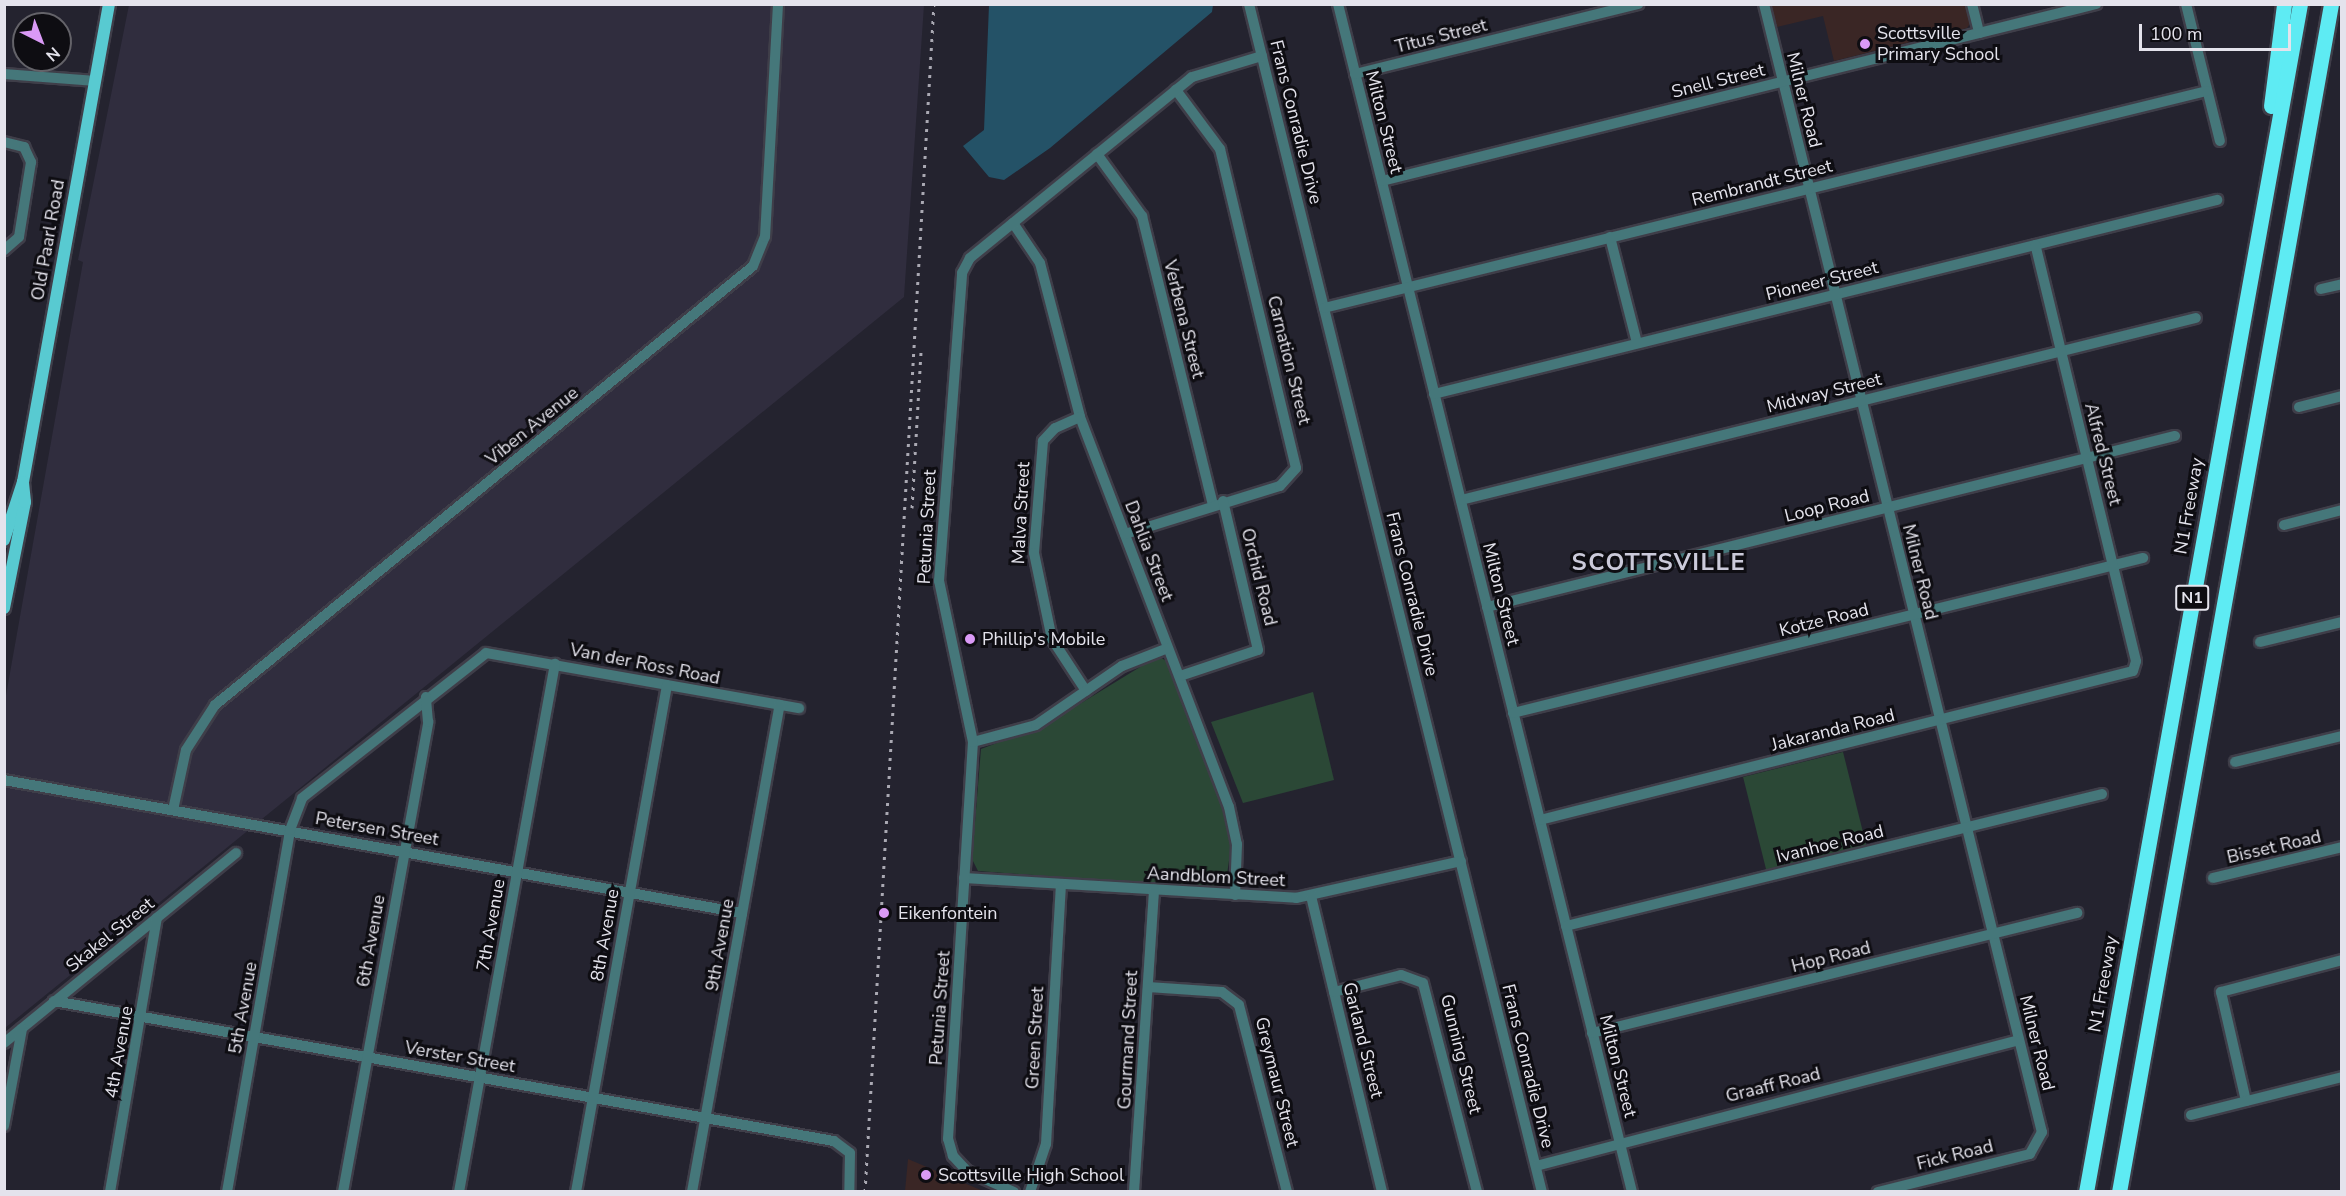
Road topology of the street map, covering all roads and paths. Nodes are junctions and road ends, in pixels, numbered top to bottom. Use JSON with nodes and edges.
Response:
{"nodes":[{"id":1,"x":109,"y":4,"type":"edge"},
{"id":2,"x":778,"y":4,"type":"edge"},
{"id":3,"x":1249,"y":4,"type":"edge"},
{"id":4,"x":1338,"y":4,"type":"edge"},
{"id":5,"x":1638,"y":4,"type":"edge"},
{"id":6,"x":1764,"y":4,"type":"edge"},
{"id":7,"x":1972,"y":4,"type":"edge"},
{"id":8,"x":2096,"y":4,"type":"edge"},
{"id":9,"x":2186,"y":4,"type":"edge"},
{"id":10,"x":2284,"y":4,"type":"edge"},
{"id":11,"x":2300,"y":4,"type":"edge"},
{"id":12,"x":2331,"y":4,"type":"edge"},
{"id":13,"x":2341,"y":4,"type":"edge"},
{"id":14,"x":1979,"y":33,"type":"junction"},
{"id":15,"x":1262,"y":56,"type":"junction"},
{"id":16,"x":4,"y":74,"type":"edge"},
{"id":17,"x":1355,"y":74,"type":"junction"},
{"id":18,"x":96,"y":81,"type":"junction"},
{"id":19,"x":1783,"y":82,"type":"junction"},
{"id":20,"x":1176,"y":90,"type":"junction"},
{"id":21,"x":2207,"y":91,"type":"junction"},
{"id":22,"x":2220,"y":141,"type":"dead end"},
{"id":23,"x":4,"y":142,"type":"edge"},
{"id":24,"x":1097,"y":154,"type":"junction"},
{"id":25,"x":1382,"y":181,"type":"junction"},
{"id":26,"x":1809,"y":189,"type":"junction"},
{"id":27,"x":2265,"y":193,"type":"junction"},
{"id":28,"x":2217,"y":200,"type":"dead end"},
{"id":29,"x":1013,"y":223,"type":"junction"},
{"id":30,"x":1611,"y":237,"type":"junction"},
{"id":31,"x":2290,"y":237,"type":"junction"},
{"id":32,"x":2035,"y":245,"type":"junction"},
{"id":33,"x":4,"y":250,"type":"edge"},
{"id":34,"x":2342,"y":284,"type":"edge"},
{"id":35,"x":1408,"y":287,"type":"junction"},
{"id":36,"x":2321,"y":289,"type":"dead end"},
{"id":37,"x":1835,"y":295,"type":"junction"},
{"id":38,"x":1324,"y":308,"type":"junction"},
{"id":39,"x":2196,"y":318,"type":"dead end"},
{"id":40,"x":1637,"y":344,"type":"junction"},
{"id":41,"x":2061,"y":352,"type":"junction"},
{"id":42,"x":1434,"y":394,"type":"junction"},
{"id":43,"x":2342,"y":396,"type":"edge"},
{"id":44,"x":1861,"y":401,"type":"junction"},
{"id":45,"x":2299,"y":407,"type":"dead end"},
{"id":46,"x":1080,"y":417,"type":"junction"},
{"id":47,"x":2175,"y":436,"type":"dead end"},
{"id":48,"x":2087,"y":459,"type":"junction"},
{"id":49,"x":23,"y":482,"type":"junction"},
{"id":50,"x":1461,"y":500,"type":"junction"},
{"id":51,"x":1218,"y":503,"type":"junction"},
{"id":52,"x":1888,"y":508,"type":"junction"},
{"id":53,"x":2342,"y":510,"type":"edge"},
{"id":54,"x":2284,"y":525,"type":"dead end"},
{"id":55,"x":1125,"y":534,"type":"junction"},
{"id":56,"x":4,"y":540,"type":"edge"},
{"id":57,"x":2143,"y":558,"type":"dead end"},
{"id":58,"x":2113,"y":566,"type":"junction"},
{"id":59,"x":1487,"y":607,"type":"junction"},
{"id":60,"x":4,"y":608,"type":"edge"},
{"id":61,"x":1914,"y":615,"type":"junction"},
{"id":62,"x":2342,"y":622,"type":"edge"},
{"id":63,"x":2260,"y":642,"type":"dead end"},
{"id":64,"x":1168,"y":648,"type":"junction"},
{"id":65,"x":555,"y":664,"type":"junction"},
{"id":66,"x":2133,"y":671,"type":"joint"},
{"id":67,"x":1180,"y":676,"type":"junction"},
{"id":68,"x":667,"y":685,"type":"junction"},
{"id":69,"x":1086,"y":691,"type":"junction"},
{"id":70,"x":426,"y":697,"type":"junction"},
{"id":71,"x":780,"y":705,"type":"junction"},
{"id":72,"x":799,"y":708,"type":"dead end"},
{"id":73,"x":1513,"y":713,"type":"junction"},
{"id":74,"x":1940,"y":721,"type":"junction"},
{"id":75,"x":2342,"y":735,"type":"edge"},
{"id":76,"x":973,"y":742,"type":"junction"},
{"id":77,"x":2235,"y":762,"type":"dead end"},
{"id":78,"x":4,"y":780,"type":"edge"},
{"id":79,"x":2102,"y":794,"type":"dead end"},
{"id":80,"x":173,"y":810,"type":"junction"},
{"id":81,"x":1540,"y":820,"type":"junction"},
{"id":82,"x":1967,"y":828,"type":"junction"},
{"id":83,"x":290,"y":830,"type":"junction"},
{"id":84,"x":2342,"y":848,"type":"edge"},
{"id":85,"x":404,"y":850,"type":"junction"},
{"id":86,"x":236,"y":852,"type":"dead end"},
{"id":87,"x":1461,"y":861,"type":"junction"},
{"id":88,"x":518,"y":871,"type":"junction"},
{"id":89,"x":2213,"y":878,"type":"dead end"},
{"id":90,"x":964,"y":879,"type":"junction"},
{"id":91,"x":1061,"y":885,"type":"junction"},
{"id":92,"x":1154,"y":890,"type":"junction"},
{"id":93,"x":630,"y":892,"type":"junction"},
{"id":94,"x":1235,"y":895,"type":"junction"},
{"id":95,"x":1311,"y":896,"type":"junction"},
{"id":96,"x":742,"y":913,"type":"junction"},
{"id":97,"x":2077,"y":913,"type":"dead end"},
{"id":98,"x":157,"y":918,"type":"junction"},
{"id":99,"x":1566,"y":926,"type":"junction"},
{"id":100,"x":1993,"y":934,"type":"junction"},
{"id":101,"x":2342,"y":960,"type":"edge"},
{"id":102,"x":1148,"y":987,"type":"junction"},
{"id":103,"x":1334,"y":992,"type":"junction"},
{"id":104,"x":54,"y":1001,"type":"junction"},
{"id":105,"x":142,"y":1017,"type":"junction"},
{"id":106,"x":22,"y":1029,"type":"junction"},
{"id":107,"x":1592,"y":1033,"type":"junction"},
{"id":108,"x":255,"y":1037,"type":"junction"},
{"id":109,"x":2019,"y":1040,"type":"junction"},
{"id":110,"x":4,"y":1043,"type":"edge"},
{"id":111,"x":367,"y":1057,"type":"junction"},
{"id":112,"x":480,"y":1077,"type":"junction"},
{"id":113,"x":2342,"y":1077,"type":"edge"},
{"id":114,"x":593,"y":1097,"type":"junction"},
{"id":115,"x":2246,"y":1101,"type":"junction"},
{"id":116,"x":2191,"y":1115,"type":"dead end"},
{"id":117,"x":706,"y":1118,"type":"junction"},
{"id":118,"x":4,"y":1126,"type":"edge"},
{"id":119,"x":1619,"y":1142,"type":"junction"},
{"id":120,"x":2039,"y":1146,"type":"joint"},
{"id":121,"x":1536,"y":1166,"type":"junction"},
{"id":122,"x":110,"y":1191,"type":"edge"},
{"id":123,"x":227,"y":1191,"type":"edge"},
{"id":124,"x":343,"y":1191,"type":"edge"},
{"id":125,"x":459,"y":1191,"type":"edge"},
{"id":126,"x":576,"y":1191,"type":"edge"},
{"id":127,"x":692,"y":1191,"type":"edge"},
{"id":128,"x":849,"y":1191,"type":"edge"},
{"id":129,"x":1014,"y":1191,"type":"edge"},
{"id":130,"x":1030,"y":1191,"type":"edge"},
{"id":131,"x":1134,"y":1191,"type":"edge"},
{"id":132,"x":1287,"y":1191,"type":"edge"},
{"id":133,"x":1382,"y":1191,"type":"edge"},
{"id":134,"x":1477,"y":1191,"type":"edge"},
{"id":135,"x":1542,"y":1191,"type":"edge"},
{"id":136,"x":1632,"y":1191,"type":"edge"},
{"id":137,"x":1878,"y":1191,"type":"edge"},
{"id":138,"x":2086,"y":1191,"type":"edge"},
{"id":139,"x":2119,"y":1191,"type":"edge"}],
"edges":[{"from":1,"to":18,"type":"main road","name":"Old Paarl Road"},
{"from":2,"to":80,"type":"street","name":"Viben Avenue"},
{"from":3,"to":15,"type":"street","name":"Frans Conradie Drive"},
{"from":4,"to":17,"type":"street","name":"Milton Street"},
{"from":5,"to":17,"type":"street","name":"Titus Street"},
{"from":6,"to":19,"type":"street","name":"Milner Road"},
{"from":7,"to":14,"type":"street"},
{"from":8,"to":14,"type":"street","name":"Snell Street"},
{"from":9,"to":21,"type":"street"},
{"from":10,"to":27,"type":"highway"},
{"from":11,"to":27,"type":"highway","name":"N1 Freeway","number":"N1"},
{"from":12,"to":31,"type":"highway","number":"N1"},
{"from":13,"to":31,"type":"highway"},
{"from":14,"to":19,"type":"street","name":"Snell Street"},
{"from":15,"to":20,"type":"street","name":"Petunia Street"},
{"from":15,"to":38,"type":"street","name":"Frans Conradie Drive"},
{"from":16,"to":18,"type":"street"},
{"from":17,"to":25,"type":"street","name":"Milton Street"},
{"from":18,"to":49,"type":"main road","name":"Old Paarl Road"},
{"from":19,"to":25,"type":"street","name":"Snell Street"},
{"from":19,"to":26,"type":"street","name":"Milner Road"},
{"from":20,"to":24,"type":"street","name":"Petunia Street"},
{"from":20,"to":51,"type":"street","name":"Carnation Street"},
{"from":21,"to":22,"type":"street"},
{"from":21,"to":26,"type":"street","name":"Rembrandt Street"},
{"from":23,"to":33,"type":"street"},
{"from":24,"to":29,"type":"street","name":"Petunia Street"},
{"from":24,"to":51,"type":"street","name":"Verbena Street"},
{"from":25,"to":35,"type":"street","name":"Milton Street"},
{"from":26,"to":30,"type":"street","name":"Rembrandt Street"},
{"from":26,"to":37,"type":"street","name":"Milner Road"},
{"from":27,"to":138,"type":"highway","name":"N1 Freeway","number":"N1"},
{"from":28,"to":32,"type":"street","name":"Pioneer Street"},
{"from":29,"to":46,"type":"street","name":"Dahlia Street"},
{"from":29,"to":76,"type":"street","name":"Petunia Street"},
{"from":30,"to":35,"type":"street","name":"Rembrandt Street"},
{"from":30,"to":40,"type":"street"},
{"from":31,"to":139,"type":"highway","number":"N1"},
{"from":32,"to":37,"type":"street","name":"Pioneer Street"},
{"from":32,"to":41,"type":"street","name":"Alfred Street"},
{"from":34,"to":36,"type":"street"},
{"from":35,"to":38,"type":"street","name":"Rembrandt Street"},
{"from":35,"to":42,"type":"street","name":"Milton Street"},
{"from":37,"to":40,"type":"street","name":"Pioneer Street"},
{"from":37,"to":44,"type":"street","name":"Milner Road"},
{"from":38,"to":87,"type":"street","name":"Frans Conradie Drive"},
{"from":39,"to":41,"type":"street","name":"Midway Street"},
{"from":40,"to":42,"type":"street","name":"Pioneer Street"},
{"from":41,"to":44,"type":"street","name":"Midway Street"},
{"from":41,"to":48,"type":"street","name":"Alfred Street"},
{"from":42,"to":50,"type":"street","name":"Milton Street"},
{"from":43,"to":45,"type":"street"},
{"from":44,"to":50,"type":"street","name":"Midway Street"},
{"from":44,"to":52,"type":"street","name":"Milner Road"},
{"from":46,"to":55,"type":"street","name":"Dahlia Street"},
{"from":46,"to":69,"type":"street","name":"Malva Street"},
{"from":47,"to":48,"type":"street","name":"Loop Road"},
{"from":48,"to":52,"type":"street","name":"Loop Road"},
{"from":48,"to":58,"type":"street","name":"Alfred Street"},
{"from":49,"to":56,"type":"main road","name":"Old Paarl Road"},
{"from":49,"to":60,"type":"main road","name":"Old Paarl Road"},
{"from":50,"to":59,"type":"street","name":"Milton Street"},
{"from":51,"to":55,"type":"street","name":"Carnation Street"},
{"from":51,"to":67,"type":"street","name":"Orchid Road"},
{"from":52,"to":59,"type":"street","name":"Loop Road"},
{"from":52,"to":61,"type":"street","name":"Milner Road"},
{"from":53,"to":54,"type":"street"},
{"from":55,"to":64,"type":"street","name":"Dahlia Street"},
{"from":57,"to":58,"type":"street","name":"Kotze Road"},
{"from":58,"to":61,"type":"street","name":"Kotze Road"},
{"from":58,"to":66,"type":"street","name":"Alfred Street"},
{"from":59,"to":73,"type":"street","name":"Milton Street"},
{"from":61,"to":73,"type":"street","name":"Kotze Road"},
{"from":61,"to":74,"type":"street","name":"Milner Road"},
{"from":62,"to":63,"type":"street"},
{"from":64,"to":67,"type":"street","name":"Dahlia Street"},
{"from":64,"to":69,"type":"street"},
{"from":65,"to":68,"type":"street","name":"Van der Ross Road"},
{"from":65,"to":70,"type":"street","name":"Van der Ross Road"},
{"from":65,"to":88,"type":"street","name":"7th Avenue"},
{"from":66,"to":74,"type":"street","name":"Jakaranda Road"},
{"from":67,"to":94,"type":"street","name":"Dahlia Street"},
{"from":68,"to":71,"type":"street","name":"Van der Ross Road"},
{"from":68,"to":93,"type":"street","name":"8th Avenue"},
{"from":69,"to":76,"type":"street"},
{"from":70,"to":83,"type":"street"},
{"from":70,"to":85,"type":"street","name":"6th Avenue"},
{"from":71,"to":72,"type":"street","name":"Van der Ross Road"},
{"from":71,"to":96,"type":"street","name":"9th Avenue"},
{"from":73,"to":81,"type":"street","name":"Milton Street"},
{"from":74,"to":81,"type":"street","name":"Jakaranda Road"},
{"from":74,"to":82,"type":"street","name":"Milner Road"},
{"from":75,"to":77,"type":"street"},
{"from":76,"to":90,"type":"street","name":"Petunia Street"},
{"from":78,"to":80,"type":"street","name":"Petersen Street"},
{"from":79,"to":82,"type":"street","name":"Ivanhoe Road"},
{"from":80,"to":83,"type":"street","name":"Petersen Street"},
{"from":81,"to":99,"type":"street","name":"Milton Street"},
{"from":82,"to":99,"type":"street","name":"Ivanhoe Road"},
{"from":82,"to":100,"type":"street","name":"Milner Road"},
{"from":83,"to":85,"type":"street","name":"Petersen Street"},
{"from":83,"to":108,"type":"street","name":"5th Avenue"},
{"from":84,"to":89,"type":"street","name":"Bisset Road"},
{"from":85,"to":88,"type":"street","name":"Petersen Street"},
{"from":85,"to":111,"type":"street","name":"6th Avenue"},
{"from":86,"to":98,"type":"street","name":"Skakel Street"},
{"from":87,"to":95,"type":"street","name":"Aandblom Street"},
{"from":87,"to":121,"type":"street","name":"Frans Conradie Drive"},
{"from":88,"to":93,"type":"street","name":"Petersen Street"},
{"from":88,"to":112,"type":"street","name":"7th Avenue"},
{"from":90,"to":91,"type":"street","name":"Aandblom Street"},
{"from":90,"to":129,"type":"street","name":"Petunia Street"},
{"from":91,"to":92,"type":"street","name":"Aandblom Street"},
{"from":91,"to":130,"type":"street","name":"Green Street"},
{"from":92,"to":94,"type":"street","name":"Aandblom Street"},
{"from":92,"to":102,"type":"street","name":"Gourmand Street"},
{"from":93,"to":96,"type":"street","name":"Petersen Street"},
{"from":93,"to":114,"type":"street","name":"8th Avenue"},
{"from":94,"to":95,"type":"street","name":"Aandblom Street"},
{"from":95,"to":103,"type":"street","name":"Garland Street"},
{"from":96,"to":117,"type":"street","name":"9th Avenue"},
{"from":97,"to":100,"type":"street","name":"Hop Road"},
{"from":98,"to":104,"type":"street","name":"Skakel Street"},
{"from":98,"to":105,"type":"street","name":"4th Avenue"},
{"from":99,"to":107,"type":"street","name":"Milton Street"},
{"from":100,"to":107,"type":"street","name":"Hop Road"},
{"from":100,"to":109,"type":"street","name":"Milner Road"},
{"from":101,"to":115,"type":"street"},
{"from":102,"to":131,"type":"street","name":"Gourmand Street"},
{"from":102,"to":132,"type":"street","name":"Greymaur Street"},
{"from":103,"to":133,"type":"street","name":"Garland Street"},
{"from":103,"to":134,"type":"street","name":"Gunning Street"},
{"from":104,"to":105,"type":"street","name":"Verster Street"},
{"from":104,"to":106,"type":"street","name":"Skakel Street"},
{"from":105,"to":108,"type":"street","name":"Verster Street"},
{"from":105,"to":122,"type":"street","name":"4th Avenue"},
{"from":106,"to":110,"type":"street","name":"Skakel Street"},
{"from":106,"to":118,"type":"street"},
{"from":107,"to":119,"type":"street","name":"Milton Street"},
{"from":108,"to":111,"type":"street","name":"Verster Street"},
{"from":108,"to":123,"type":"street","name":"5th Avenue"},
{"from":109,"to":119,"type":"street","name":"Graaff Road"},
{"from":109,"to":120,"type":"street","name":"Milner Road"},
{"from":111,"to":112,"type":"street","name":"Verster Street"},
{"from":111,"to":124,"type":"street","name":"6th Avenue"},
{"from":112,"to":114,"type":"street","name":"Verster Street"},
{"from":112,"to":125,"type":"street","name":"7th Avenue"},
{"from":113,"to":115,"type":"street"},
{"from":114,"to":117,"type":"street","name":"Verster Street"},
{"from":114,"to":126,"type":"street","name":"8th Avenue"},
{"from":115,"to":116,"type":"street"},
{"from":117,"to":127,"type":"street","name":"9th Avenue"},
{"from":117,"to":128,"type":"street","name":"Verster Street"},
{"from":119,"to":121,"type":"street","name":"Graaff Road"},
{"from":119,"to":136,"type":"street","name":"Milton Street"},
{"from":120,"to":137,"type":"street","name":"Fick Road"},
{"from":121,"to":135,"type":"street","name":"Frans Conradie Drive"}]}
